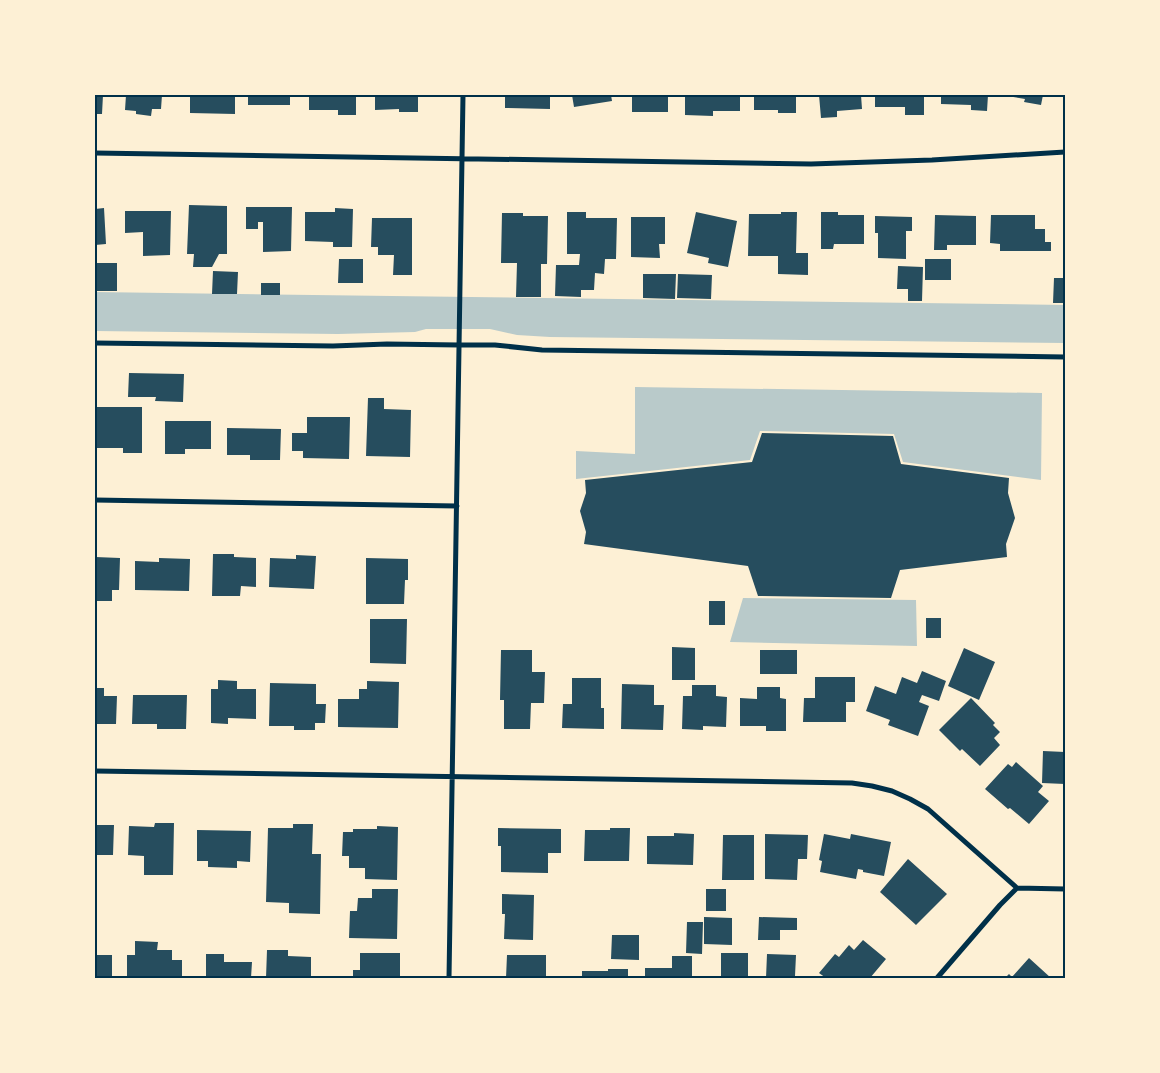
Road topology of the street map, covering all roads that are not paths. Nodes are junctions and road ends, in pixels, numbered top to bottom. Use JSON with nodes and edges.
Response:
{"nodes":[{"id":1,"x":463,"y":95,"type":"edge"},
{"id":2,"x":1065,"y":152,"type":"edge"},
{"id":3,"x":95,"y":153,"type":"edge"},
{"id":4,"x":462,"y":158,"type":"junction"},
{"id":5,"x":95,"y":343,"type":"edge"},
{"id":6,"x":459,"y":345,"type":"junction"},
{"id":7,"x":1065,"y":357,"type":"edge"},
{"id":8,"x":95,"y":500,"type":"edge"},
{"id":9,"x":457,"y":506,"type":"junction"},
{"id":10,"x":95,"y":771,"type":"edge"},
{"id":11,"x":452,"y":777,"type":"junction"},
{"id":12,"x":1017,"y":888,"type":"junction"},
{"id":13,"x":1065,"y":889,"type":"edge"},
{"id":14,"x":449,"y":978,"type":"edge"},
{"id":15,"x":937,"y":978,"type":"edge"}],
"edges":[{"from":1,"to":4,"type":"street"},
{"from":2,"to":4,"type":"street"},
{"from":3,"to":4,"type":"street"},
{"from":4,"to":6,"type":"street"},
{"from":5,"to":6,"type":"street"},
{"from":6,"to":7,"type":"street"},
{"from":6,"to":9,"type":"street"},
{"from":8,"to":9,"type":"street"},
{"from":9,"to":11,"type":"street"},
{"from":10,"to":11,"type":"street"},
{"from":11,"to":12,"type":"street"},
{"from":11,"to":14,"type":"street"},
{"from":12,"to":13,"type":"street"},
{"from":12,"to":15,"type":"street"}]}
